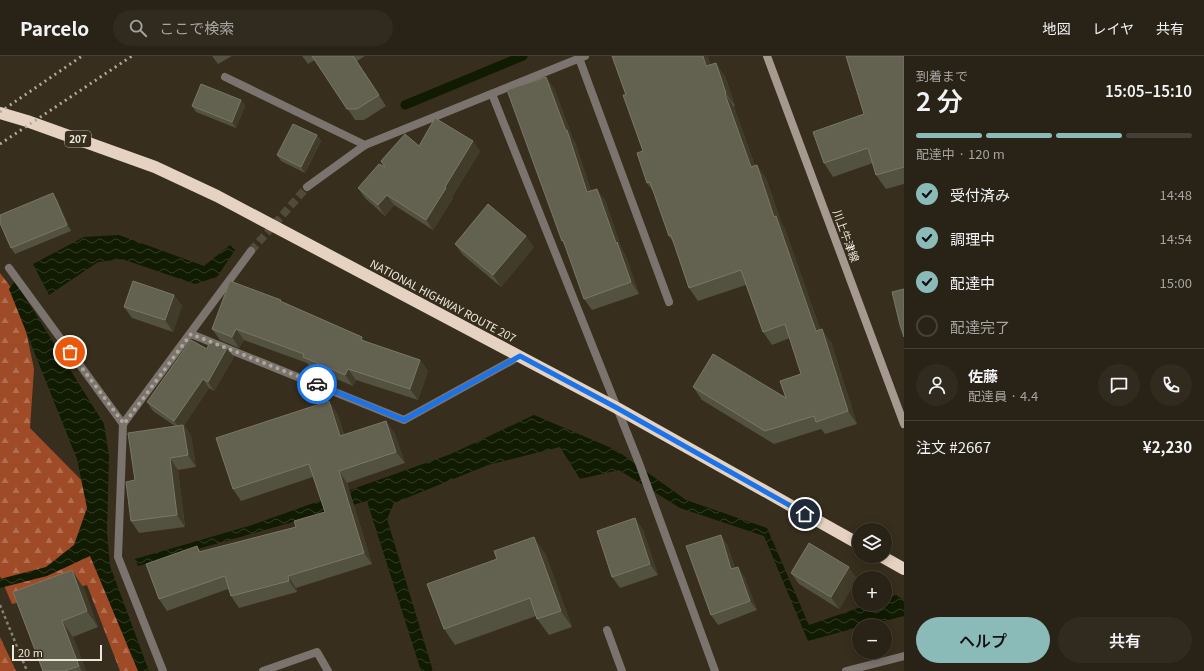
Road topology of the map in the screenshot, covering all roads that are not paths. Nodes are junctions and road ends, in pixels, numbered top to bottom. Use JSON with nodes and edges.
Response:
{"nodes":[{"id":1,"x":768,"y":56,"type":"edge"},
{"id":2,"x":582,"y":57,"type":"edge"},
{"id":3,"x":225,"y":77,"type":"dead end"},
{"id":4,"x":492,"y":94,"type":"junction"},
{"id":5,"x":0,"y":113,"type":"edge"},
{"id":6,"x":365,"y":145,"type":"junction"},
{"id":7,"x":307,"y":187,"type":"tunnel mouth"},
{"id":8,"x":251,"y":252,"type":"tunnel mouth"},
{"id":9,"x":9,"y":268,"type":"dead end"},
{"id":10,"x":668,"y":302,"type":"dead end"},
{"id":11,"x":191,"y":334,"type":"junction"},
{"id":12,"x":520,"y":356,"type":"junction"},
{"id":13,"x":617,"y":408,"type":"junction"},
{"id":14,"x":124,"y":424,"type":"junction"},
{"id":15,"x":904,"y":424,"type":"edge"},
{"id":16,"x":852,"y":540,"type":"edge"},
{"id":17,"x":892,"y":562,"type":"edge"},
{"id":18,"x":904,"y":569,"type":"edge"},
{"id":19,"x":607,"y":630,"type":"dead end"},
{"id":20,"x":904,"y":656,"type":"edge"},
{"id":21,"x":163,"y":671,"type":"edge"},
{"id":22,"x":263,"y":671,"type":"edge"},
{"id":23,"x":328,"y":671,"type":"edge"},
{"id":24,"x":622,"y":671,"type":"edge"},
{"id":25,"x":715,"y":671,"type":"edge"},
{"id":26,"x":846,"y":671,"type":"edge"}],
"edges":[{"from":1,"to":15,"type":"main road","name":"川上牛津線"},
{"from":2,"to":4,"type":"street"},
{"from":2,"to":10,"type":"street"},
{"from":3,"to":6,"type":"street"},
{"from":4,"to":6,"type":"street"},
{"from":4,"to":13,"type":"street"},
{"from":5,"to":12,"type":"highway","name":"NATIONAL HIGHWAY ROUTE 207","number":"207"},
{"from":6,"to":7,"type":"street"},
{"from":8,"to":11,"type":"street"},
{"from":9,"to":14,"type":"street"},
{"from":11,"to":12,"type":"street"},
{"from":11,"to":14,"type":"street"},
{"from":12,"to":13,"type":"highway","name":"NATIONAL HIGHWAY ROUTE 207","number":"207"},
{"from":13,"to":16,"type":"highway","name":"NATIONAL HIGHWAY ROUTE 207","number":"207"},
{"from":13,"to":25,"type":"street"},
{"from":14,"to":21,"type":"street"},
{"from":17,"to":18,"type":"highway"},
{"from":19,"to":24,"type":"street"},
{"from":20,"to":26,"type":"street"},
{"from":22,"to":23,"type":"street"}]}
